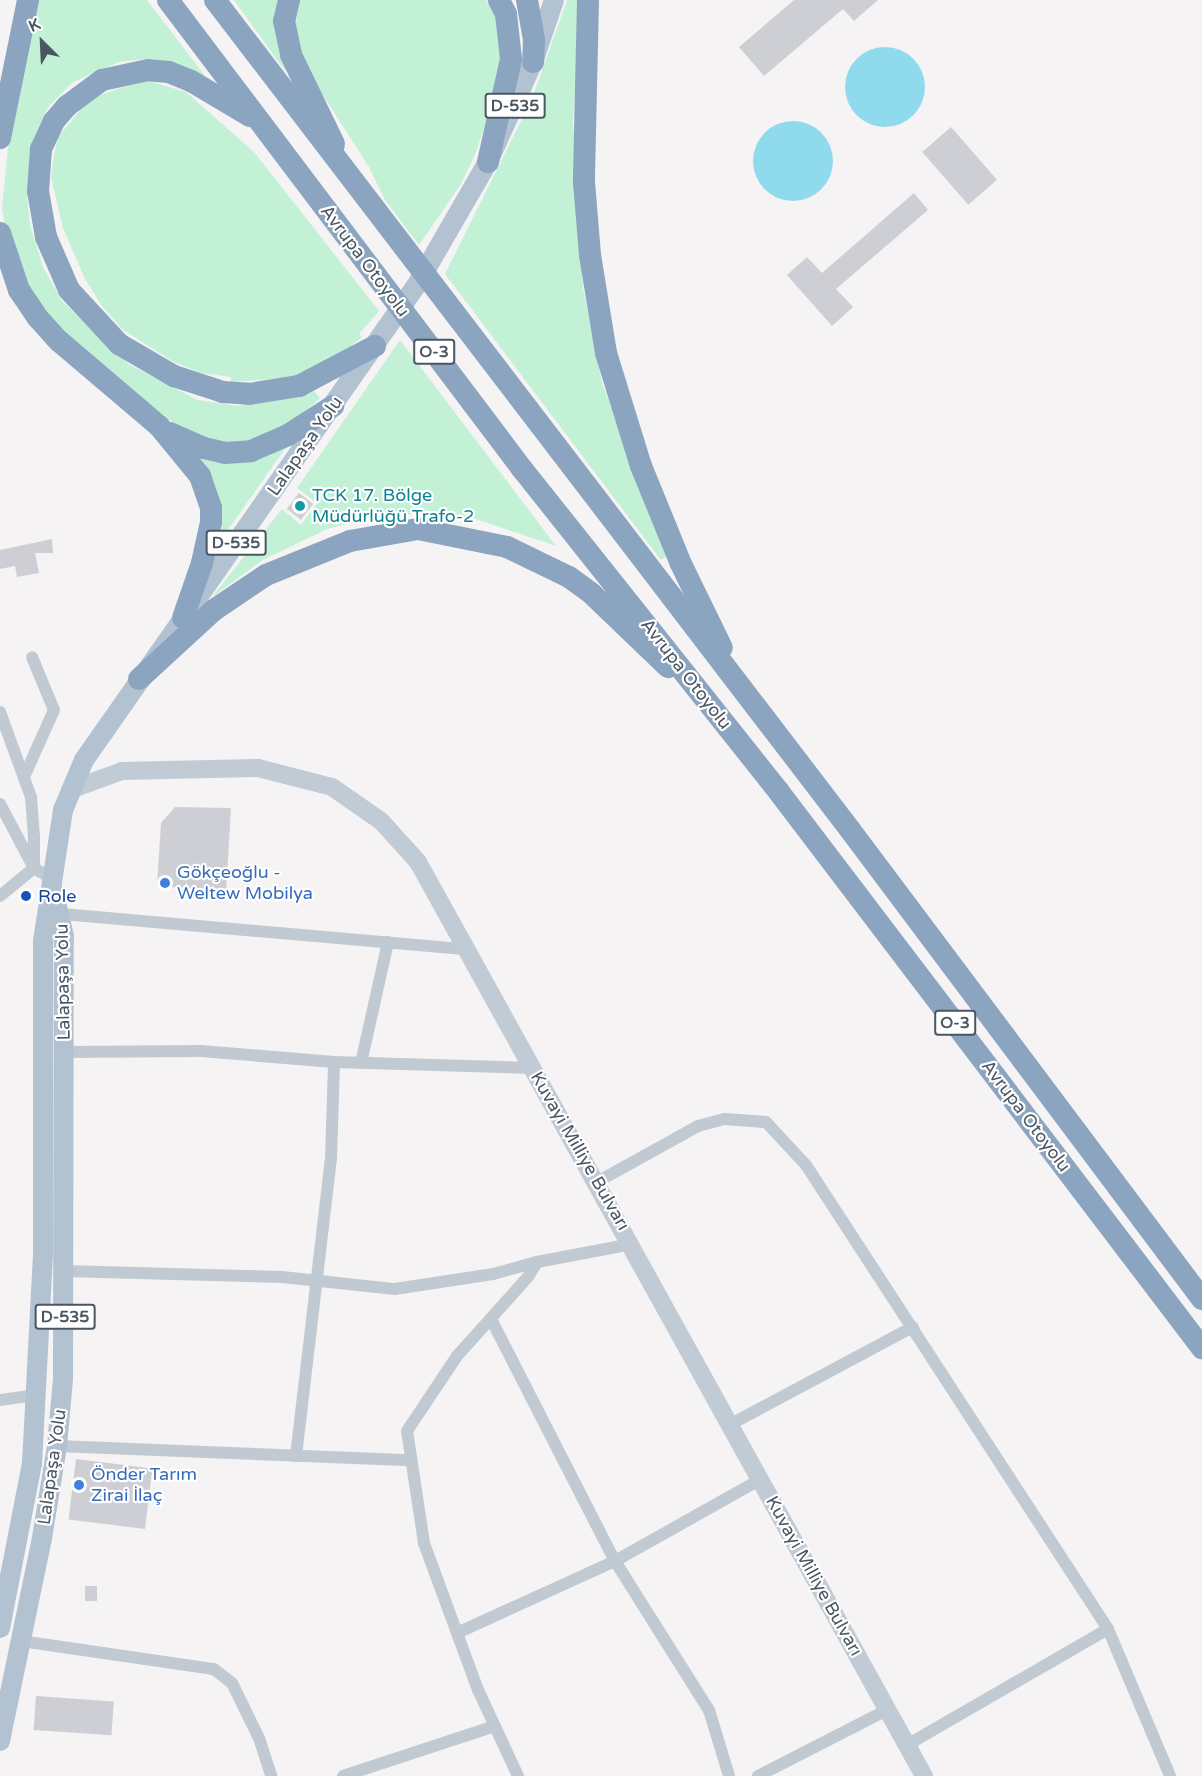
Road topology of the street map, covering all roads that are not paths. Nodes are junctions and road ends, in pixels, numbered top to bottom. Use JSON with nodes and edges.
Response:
{"nodes":[{"id":1,"x":28,"y":0,"type":"edge"},
{"id":2,"x":168,"y":0,"type":"edge"},
{"id":3,"x":215,"y":0,"type":"edge"},
{"id":4,"x":289,"y":0,"type":"edge"},
{"id":5,"x":499,"y":0,"type":"edge"},
{"id":6,"x":527,"y":0,"type":"edge"},
{"id":7,"x":554,"y":0,"type":"edge"},
{"id":8,"x":588,"y":0,"type":"edge"},
{"id":9,"x":533,"y":62,"type":"junction"},
{"id":10,"x":260,"y":123,"type":"junction"},
{"id":11,"x":0,"y":138,"type":"edge"},
{"id":12,"x":489,"y":162,"type":"junction"},
{"id":13,"x":345,"y":174,"type":"junction"},
{"id":14,"x":0,"y":233,"type":"edge"},
{"id":15,"x":375,"y":346,"type":"junction"},
{"id":16,"x":333,"y":406,"type":"junction"},
{"id":17,"x":159,"y":426,"type":"junction"},
{"id":18,"x":183,"y":618,"type":"junction"},
{"id":19,"x":32,"y":657,"type":"dead end"},
{"id":20,"x":731,"y":675,"type":"junction"},
{"id":21,"x":139,"y":679,"type":"junction"},
{"id":22,"x":706,"y":699,"type":"junction"},
{"id":23,"x":0,"y":712,"type":"edge"},
{"id":24,"x":24,"y":777,"type":"junction"},
{"id":25,"x":70,"y":790,"type":"junction"},
{"id":26,"x":0,"y":804,"type":"edge"},
{"id":27,"x":34,"y":868,"type":"junction"},
{"id":28,"x":53,"y":885,"type":"junction"},
{"id":29,"x":0,"y":896,"type":"edge"},
{"id":30,"x":62,"y":914,"type":"junction"},
{"id":31,"x":388,"y":942,"type":"junction"},
{"id":32,"x":466,"y":949,"type":"junction"},
{"id":33,"x":65,"y":1052,"type":"junction"},
{"id":34,"x":334,"y":1062,"type":"junction"},
{"id":35,"x":362,"y":1063,"type":"junction"},
{"id":36,"x":533,"y":1068,"type":"junction"},
{"id":37,"x":597,"y":1182,"type":"junction"},
{"id":38,"x":632,"y":1244,"type":"junction"},
{"id":39,"x":537,"y":1262,"type":"junction"},
{"id":40,"x":64,"y":1271,"type":"junction"},
{"id":41,"x":319,"y":1281,"type":"junction"},
{"id":42,"x":1202,"y":1299,"type":"edge"},
{"id":43,"x":491,"y":1319,"type":"junction"},
{"id":44,"x":913,"y":1327,"type":"junction"},
{"id":45,"x":1202,"y":1348,"type":"edge"},
{"id":46,"x":38,"y":1395,"type":"junction"},
{"id":47,"x":0,"y":1400,"type":"edge"},
{"id":48,"x":731,"y":1424,"type":"junction"},
{"id":49,"x":57,"y":1446,"type":"junction"},
{"id":50,"x":296,"y":1456,"type":"junction"},
{"id":51,"x":410,"y":1460,"type":"junction"},
{"id":52,"x":761,"y":1479,"type":"junction"},
{"id":53,"x":615,"y":1561,"type":"junction"},
{"id":54,"x":0,"y":1628,"type":"edge"},
{"id":55,"x":1108,"y":1629,"type":"junction"},
{"id":56,"x":457,"y":1633,"type":"junction"},
{"id":57,"x":21,"y":1641,"type":"junction"},
{"id":58,"x":887,"y":1710,"type":"junction"},
{"id":59,"x":495,"y":1726,"type":"junction"},
{"id":60,"x":0,"y":1741,"type":"edge"},
{"id":61,"x":907,"y":1745,"type":"junction"},
{"id":62,"x":271,"y":1776,"type":"edge"},
{"id":63,"x":343,"y":1776,"type":"edge"},
{"id":64,"x":518,"y":1776,"type":"edge"},
{"id":65,"x":729,"y":1776,"type":"edge"},
{"id":66,"x":758,"y":1776,"type":"edge"},
{"id":67,"x":924,"y":1776,"type":"edge"},
{"id":68,"x":1170,"y":1776,"type":"edge"}],
"edges":[{"from":1,"to":11,"type":"highway"},
{"from":2,"to":10,"type":"highway","name":"Avrupa Otoyolu","number":"O-3"},
{"from":3,"to":13,"type":"highway","name":"Avrupa Otoyolu","number":"O-3"},
{"from":4,"to":13,"type":"highway"},
{"from":5,"to":12,"type":"highway"},
{"from":6,"to":9,"type":"highway"},
{"from":7,"to":9,"type":"main road","number":"D-535"},
{"from":8,"to":20,"type":"highway"},
{"from":9,"to":12,"type":"main road","number":"D-535"},
{"from":10,"to":15,"type":"highway"},
{"from":10,"to":22,"type":"highway","name":"Avrupa Otoyolu","number":"O-3"},
{"from":12,"to":15,"type":"main road","name":"Lalapaşa Yolu","number":"D-535"},
{"from":13,"to":20,"type":"highway","name":"Avrupa Otoyolu","number":"O-3"},
{"from":14,"to":17,"type":"highway"},
{"from":15,"to":16,"type":"main road","name":"Lalapaşa Yolu","number":"D-535"},
{"from":16,"to":17,"type":"highway"},
{"from":16,"to":18,"type":"main road","name":"Lalapaşa Yolu","number":"D-535"},
{"from":17,"to":18,"type":"highway"},
{"from":18,"to":21,"type":"main road","name":"Lalapaşa Yolu","number":"D-535"},
{"from":19,"to":24,"type":"street"},
{"from":20,"to":42,"type":"highway","name":"Avrupa Otoyolu","number":"O-3"},
{"from":21,"to":22,"type":"highway"},
{"from":21,"to":25,"type":"main road","number":"D-535"},
{"from":22,"to":45,"type":"highway","name":"Avrupa Otoyolu","number":"O-3"},
{"from":23,"to":24,"type":"street"},
{"from":24,"to":27,"type":"street"},
{"from":25,"to":28,"type":"main road","number":"D-535"},
{"from":25,"to":32,"type":"street","name":"Kuvayi Milliye Bulvarı"},
{"from":26,"to":27,"type":"street"},
{"from":27,"to":28,"type":"street"},
{"from":27,"to":29,"type":"street"},
{"from":28,"to":30,"type":"main road","name":"Lalapaşa Yolu","number":"D-535"},
{"from":28,"to":46,"type":"main road","name":"Lalapaşa Yolu","number":"D-535"},
{"from":30,"to":31,"type":"street"},
{"from":30,"to":33,"type":"main road","name":"Lalapaşa Yolu","number":"D-535"},
{"from":31,"to":32,"type":"street"},
{"from":31,"to":35,"type":"street"},
{"from":32,"to":36,"type":"street","name":"Kuvayi Milliye Bulvarı"},
{"from":33,"to":34,"type":"street"},
{"from":33,"to":40,"type":"main road","name":"Lalapaşa Yolu","number":"D-535"},
{"from":34,"to":35,"type":"street"},
{"from":34,"to":41,"type":"street"},
{"from":35,"to":36,"type":"street"},
{"from":36,"to":37,"type":"street","name":"Kuvayi Milliye Bulvarı"},
{"from":37,"to":38,"type":"street","name":"Kuvayi Milliye Bulvarı"},
{"from":37,"to":44,"type":"street"},
{"from":38,"to":39,"type":"street"},
{"from":38,"to":48,"type":"street","name":"Kuvayi Milliye Bulvarı"},
{"from":39,"to":41,"type":"street"},
{"from":39,"to":43,"type":"street"},
{"from":40,"to":41,"type":"street"},
{"from":40,"to":49,"type":"main road","name":"Lalapaşa Yolu","number":"D-535"},
{"from":41,"to":50,"type":"street"},
{"from":43,"to":51,"type":"street"},
{"from":43,"to":53,"type":"street"},
{"from":44,"to":48,"type":"street"},
{"from":44,"to":55,"type":"street"},
{"from":46,"to":47,"type":"street"},
{"from":46,"to":54,"type":"main road","name":"Lalapaşa Yolu","number":"D-535"},
{"from":48,"to":52,"type":"street","name":"Kuvayi Milliye Bulvarı"},
{"from":49,"to":50,"type":"street"},
{"from":49,"to":57,"type":"main road","name":"Lalapaşa Yolu","number":"D-535"},
{"from":50,"to":51,"type":"street"},
{"from":51,"to":56,"type":"street"},
{"from":52,"to":53,"type":"street"},
{"from":52,"to":58,"type":"street","name":"Kuvayi Milliye Bulvarı"},
{"from":53,"to":56,"type":"street"},
{"from":53,"to":65,"type":"street"},
{"from":55,"to":61,"type":"street"},
{"from":55,"to":68,"type":"street"},
{"from":56,"to":59,"type":"street"},
{"from":57,"to":60,"type":"main road","name":"Lalapaşa Yolu","number":"D-535"},
{"from":57,"to":62,"type":"street"},
{"from":58,"to":61,"type":"street","name":"Kuvayi Milliye Bulvarı"},
{"from":58,"to":66,"type":"street"},
{"from":59,"to":63,"type":"street"},
{"from":59,"to":64,"type":"street"},
{"from":61,"to":67,"type":"street","name":"Kuvayi Milliye Bulvarı"}]}
